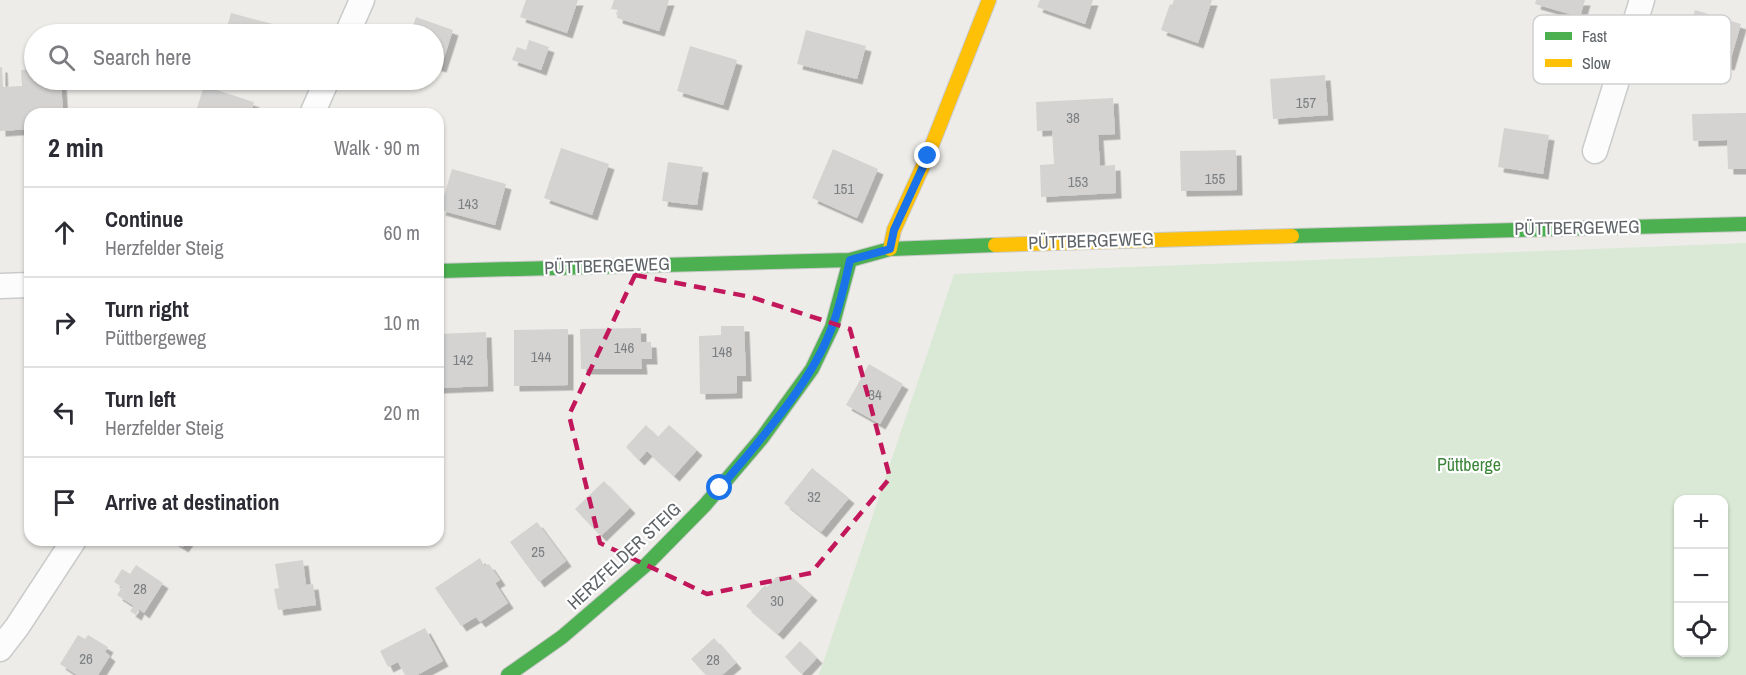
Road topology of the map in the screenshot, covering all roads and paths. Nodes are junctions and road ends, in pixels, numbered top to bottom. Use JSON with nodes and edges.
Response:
{"nodes":[{"id":1,"x":362,"y":0,"type":"edge"},
{"id":2,"x":989,"y":0,"type":"edge"},
{"id":3,"x":1642,"y":0,"type":"edge"},
{"id":4,"x":1637,"y":15,"type":"edge"},
{"id":5,"x":351,"y":24,"type":"edge"},
{"id":6,"x":1616,"y":84,"type":"edge"},
{"id":7,"x":323,"y":90,"type":"edge"},
{"id":8,"x":315,"y":108,"type":"edge"},
{"id":9,"x":1595,"y":151,"type":"dead end"},
{"id":10,"x":1746,"y":224,"type":"edge"},
{"id":11,"x":890,"y":249,"type":"junction"},
{"id":12,"x":850,"y":260,"type":"junction"},
{"id":13,"x":444,"y":271,"type":"edge"},
{"id":14,"x":24,"y":285,"type":"edge"},
{"id":15,"x":0,"y":286,"type":"edge"},
{"id":16,"x":70,"y":546,"type":"edge"},
{"id":17,"x":0,"y":649,"type":"edge"},
{"id":18,"x":508,"y":675,"type":"edge"}],
"edges":[{"from":1,"to":5,"type":"street"},
{"from":2,"to":11,"type":"street"},
{"from":3,"to":4,"type":"street"},
{"from":6,"to":9,"type":"street"},
{"from":7,"to":8,"type":"street"},
{"from":10,"to":11,"type":"street","name":"PÜTTBERGEWEG"},
{"from":11,"to":12,"type":"street","name":"PÜTTBERGEWEG"},
{"from":12,"to":13,"type":"street","name":"PÜTTBERGEWEG"},
{"from":12,"to":18,"type":"street","name":"HERZFELDER STEIG"},
{"from":14,"to":15,"type":"street"},
{"from":16,"to":17,"type":"street"}]}
